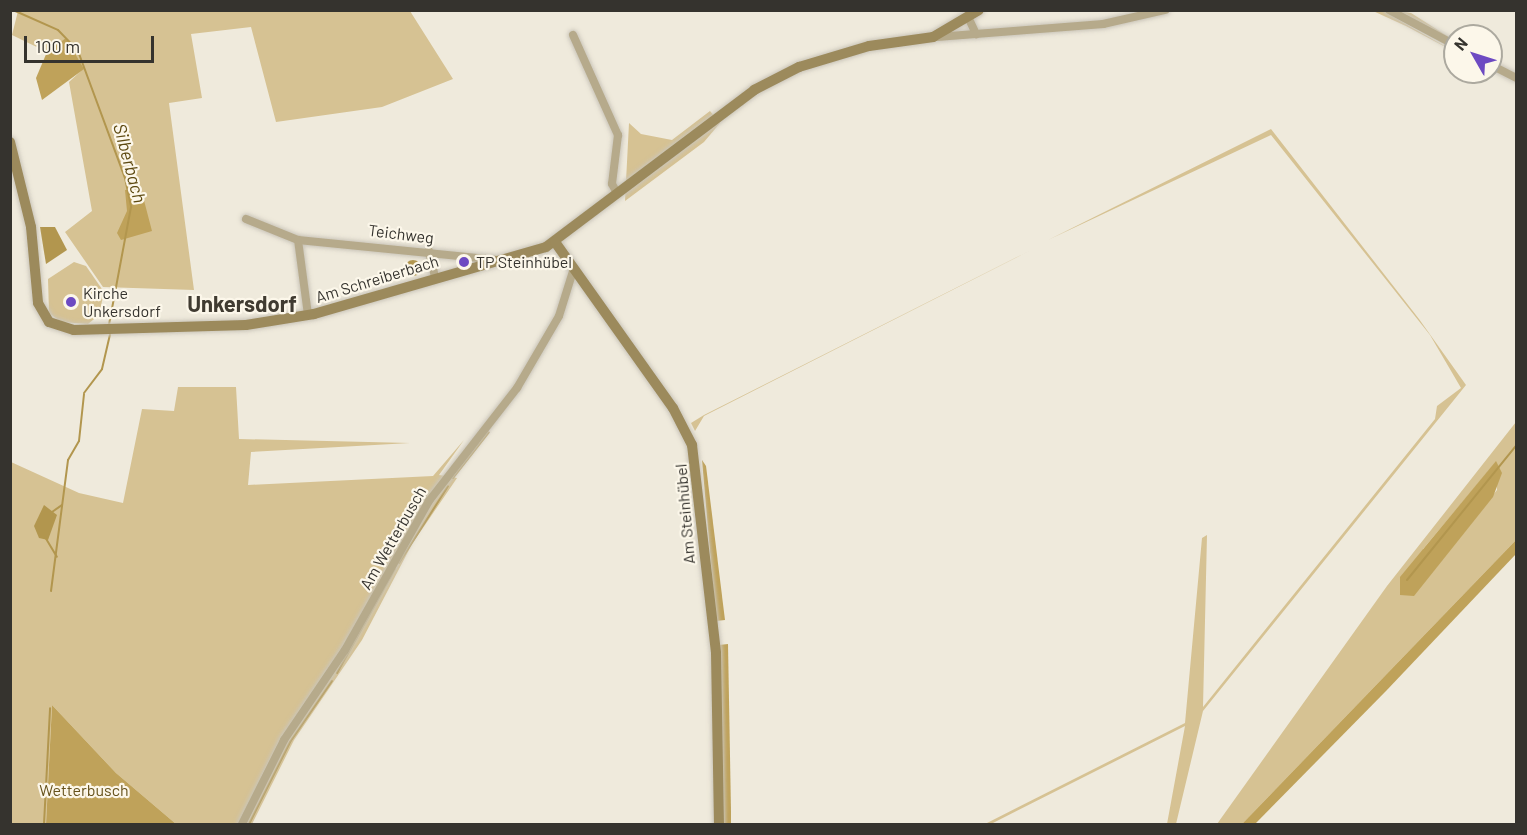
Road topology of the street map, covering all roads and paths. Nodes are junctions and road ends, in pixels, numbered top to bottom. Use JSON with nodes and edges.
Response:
{"nodes":[{"id":1,"x":979,"y":10,"type":"edge"},
{"id":2,"x":1165,"y":10,"type":"edge"},
{"id":3,"x":1389,"y":10,"type":"edge"},
{"id":4,"x":969,"y":19,"type":"junction"},
{"id":5,"x":976,"y":34,"type":"junction"},
{"id":6,"x":573,"y":35,"type":"dead end"},
{"id":7,"x":933,"y":37,"type":"junction"},
{"id":8,"x":1443,"y":39,"type":"edge"},
{"id":9,"x":10,"y":142,"type":"edge"},
{"id":10,"x":621,"y":190,"type":"junction"},
{"id":11,"x":246,"y":219,"type":"dead end"},
{"id":12,"x":298,"y":240,"type":"junction"},
{"id":13,"x":555,"y":242,"type":"junction"},
{"id":14,"x":429,"y":251,"type":"junction"},
{"id":15,"x":497,"y":260,"type":"junction"},
{"id":16,"x":573,"y":271,"type":"junction"},
{"id":17,"x":435,"y":277,"type":"junction"},
{"id":18,"x":308,"y":315,"type":"junction"},
{"id":19,"x":242,"y":825,"type":"edge"},
{"id":20,"x":719,"y":825,"type":"edge"}],
"edges":[{"from":1,"to":4,"type":"street","name":"Am Schreiberbach"},
{"from":2,"to":5,"type":"street"},
{"from":3,"to":8,"type":"street"},
{"from":4,"to":5,"type":"street"},
{"from":4,"to":7,"type":"street","name":"Am Schreiberbach"},
{"from":5,"to":7,"type":"street"},
{"from":6,"to":10,"type":"street"},
{"from":7,"to":10,"type":"street","name":"Am Schreiberbach"},
{"from":9,"to":18,"type":"street","name":"Am Schreiberbach"},
{"from":10,"to":13,"type":"street","name":"Am Schreiberbach"},
{"from":11,"to":12,"type":"street","name":"Teichweg"},
{"from":12,"to":14,"type":"street","name":"Teichweg"},
{"from":12,"to":18,"type":"street"},
{"from":13,"to":15,"type":"street","name":"Am Schreiberbach"},
{"from":13,"to":16,"type":"street","name":"Am Steinhübel"},
{"from":14,"to":15,"type":"street","name":"Teichweg"},
{"from":14,"to":17,"type":"street"},
{"from":15,"to":17,"type":"street","name":"Am Schreiberbach"},
{"from":16,"to":19,"type":"street","name":"Am Wetterbusch"},
{"from":16,"to":20,"type":"street","name":"Am Steinhübel"},
{"from":17,"to":18,"type":"street","name":"Am Schreiberbach"}]}
